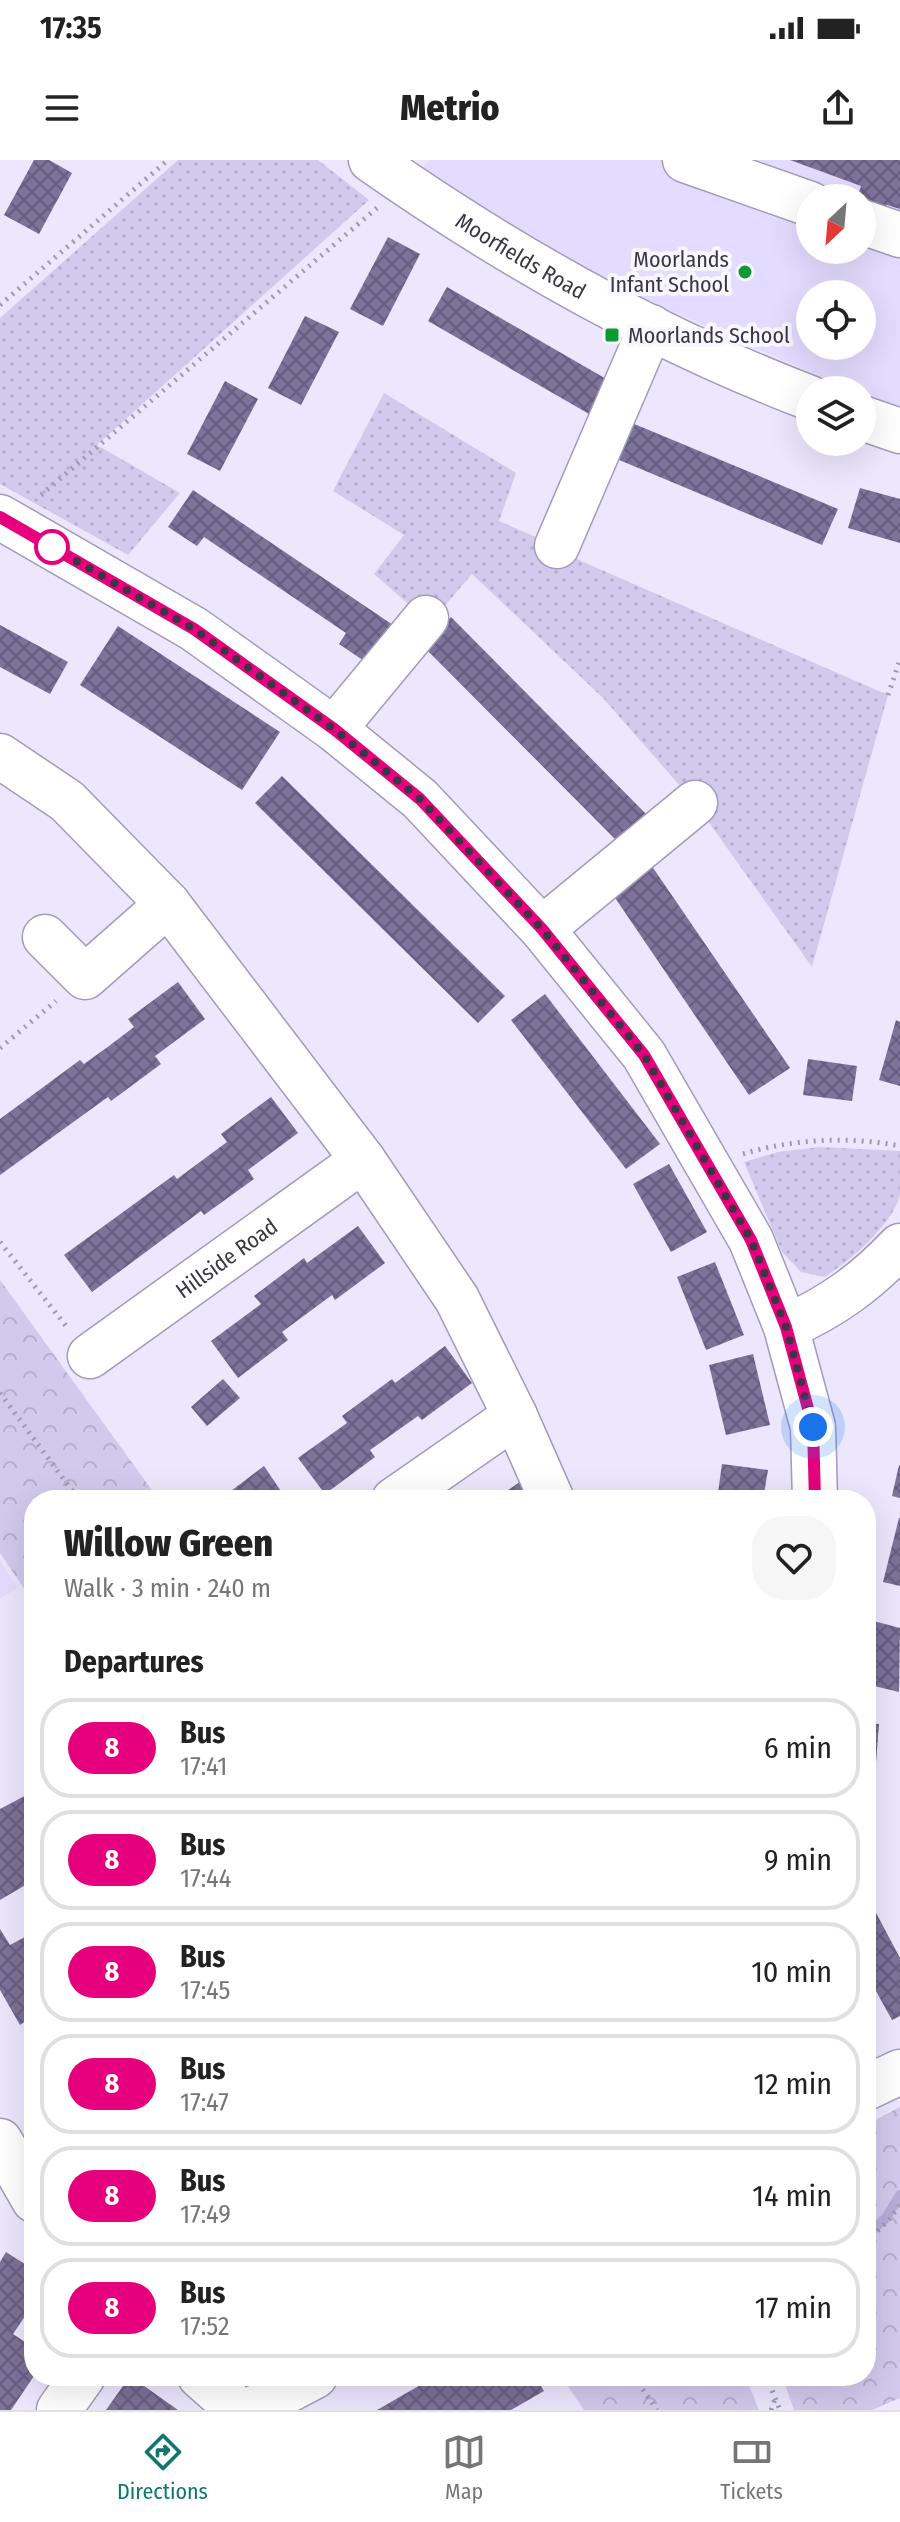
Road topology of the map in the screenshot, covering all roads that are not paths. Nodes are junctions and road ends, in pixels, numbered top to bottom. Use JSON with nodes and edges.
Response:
{"nodes":[{"id":1,"x":685,"y":160,"type":"edge"},
{"id":2,"x":388,"y":172,"type":"edge"},
{"id":3,"x":796,"y":199,"type":"edge"},
{"id":4,"x":876,"y":227,"type":"edge"},
{"id":5,"x":900,"y":235,"type":"edge"},
{"id":6,"x":651,"y":327,"type":"junction"},
{"id":7,"x":796,"y":392,"type":"edge"},
{"id":8,"x":876,"y":423,"type":"edge"},
{"id":9,"x":900,"y":431,"type":"edge"},
{"id":10,"x":5,"y":520,"type":"edge"},
{"id":11,"x":557,"y":546,"type":"dead end"},
{"id":12,"x":426,"y":618,"type":"dead end"},
{"id":13,"x":334,"y":729,"type":"junction"},
{"id":14,"x":0,"y":756,"type":"edge"},
{"id":15,"x":695,"y":803,"type":"dead end"},
{"id":16,"x":168,"y":904,"type":"junction"},
{"id":17,"x":542,"y":929,"type":"junction"},
{"id":18,"x":45,"y":937,"type":"dead end"},
{"id":19,"x":363,"y":1160,"type":"junction"},
{"id":20,"x":900,"y":1246,"type":"edge"},
{"id":21,"x":786,"y":1327,"type":"junction"},
{"id":22,"x":90,"y":1356,"type":"road end"},
{"id":23,"x":515,"y":1416,"type":"junction"},
{"id":24,"x":408,"y":1490,"type":"edge"},
{"id":25,"x":548,"y":1490,"type":"edge"},
{"id":26,"x":815,"y":1490,"type":"edge"},
{"id":27,"x":1,"y":2147,"type":"edge"},
{"id":28,"x":24,"y":2184,"type":"edge"},
{"id":29,"x":211,"y":2386,"type":"edge"},
{"id":30,"x":296,"y":2386,"type":"edge"},
{"id":31,"x":238,"y":2410,"type":"edge"},
{"id":32,"x":251,"y":2410,"type":"edge"}],
"edges":[{"from":1,"to":3,"type":"street"},
{"from":2,"to":6,"type":"street","name":"Moorfields Road"},
{"from":4,"to":5,"type":"street"},
{"from":6,"to":7,"type":"street","name":"Moorfields Road"},
{"from":6,"to":11,"type":"street"},
{"from":8,"to":9,"type":"street"},
{"from":10,"to":13,"type":"street"},
{"from":12,"to":13,"type":"street"},
{"from":13,"to":17,"type":"street"},
{"from":14,"to":16,"type":"street"},
{"from":15,"to":17,"type":"street"},
{"from":16,"to":18,"type":"street"},
{"from":16,"to":19,"type":"street"},
{"from":17,"to":21,"type":"street"},
{"from":19,"to":22,"type":"street","name":"Hillside Road"},
{"from":19,"to":23,"type":"street"},
{"from":20,"to":21,"type":"street"},
{"from":21,"to":26,"type":"street"},
{"from":23,"to":24,"type":"street"},
{"from":23,"to":25,"type":"street"},
{"from":27,"to":28,"type":"street"},
{"from":29,"to":31,"type":"street"},
{"from":30,"to":32,"type":"street"}]}
